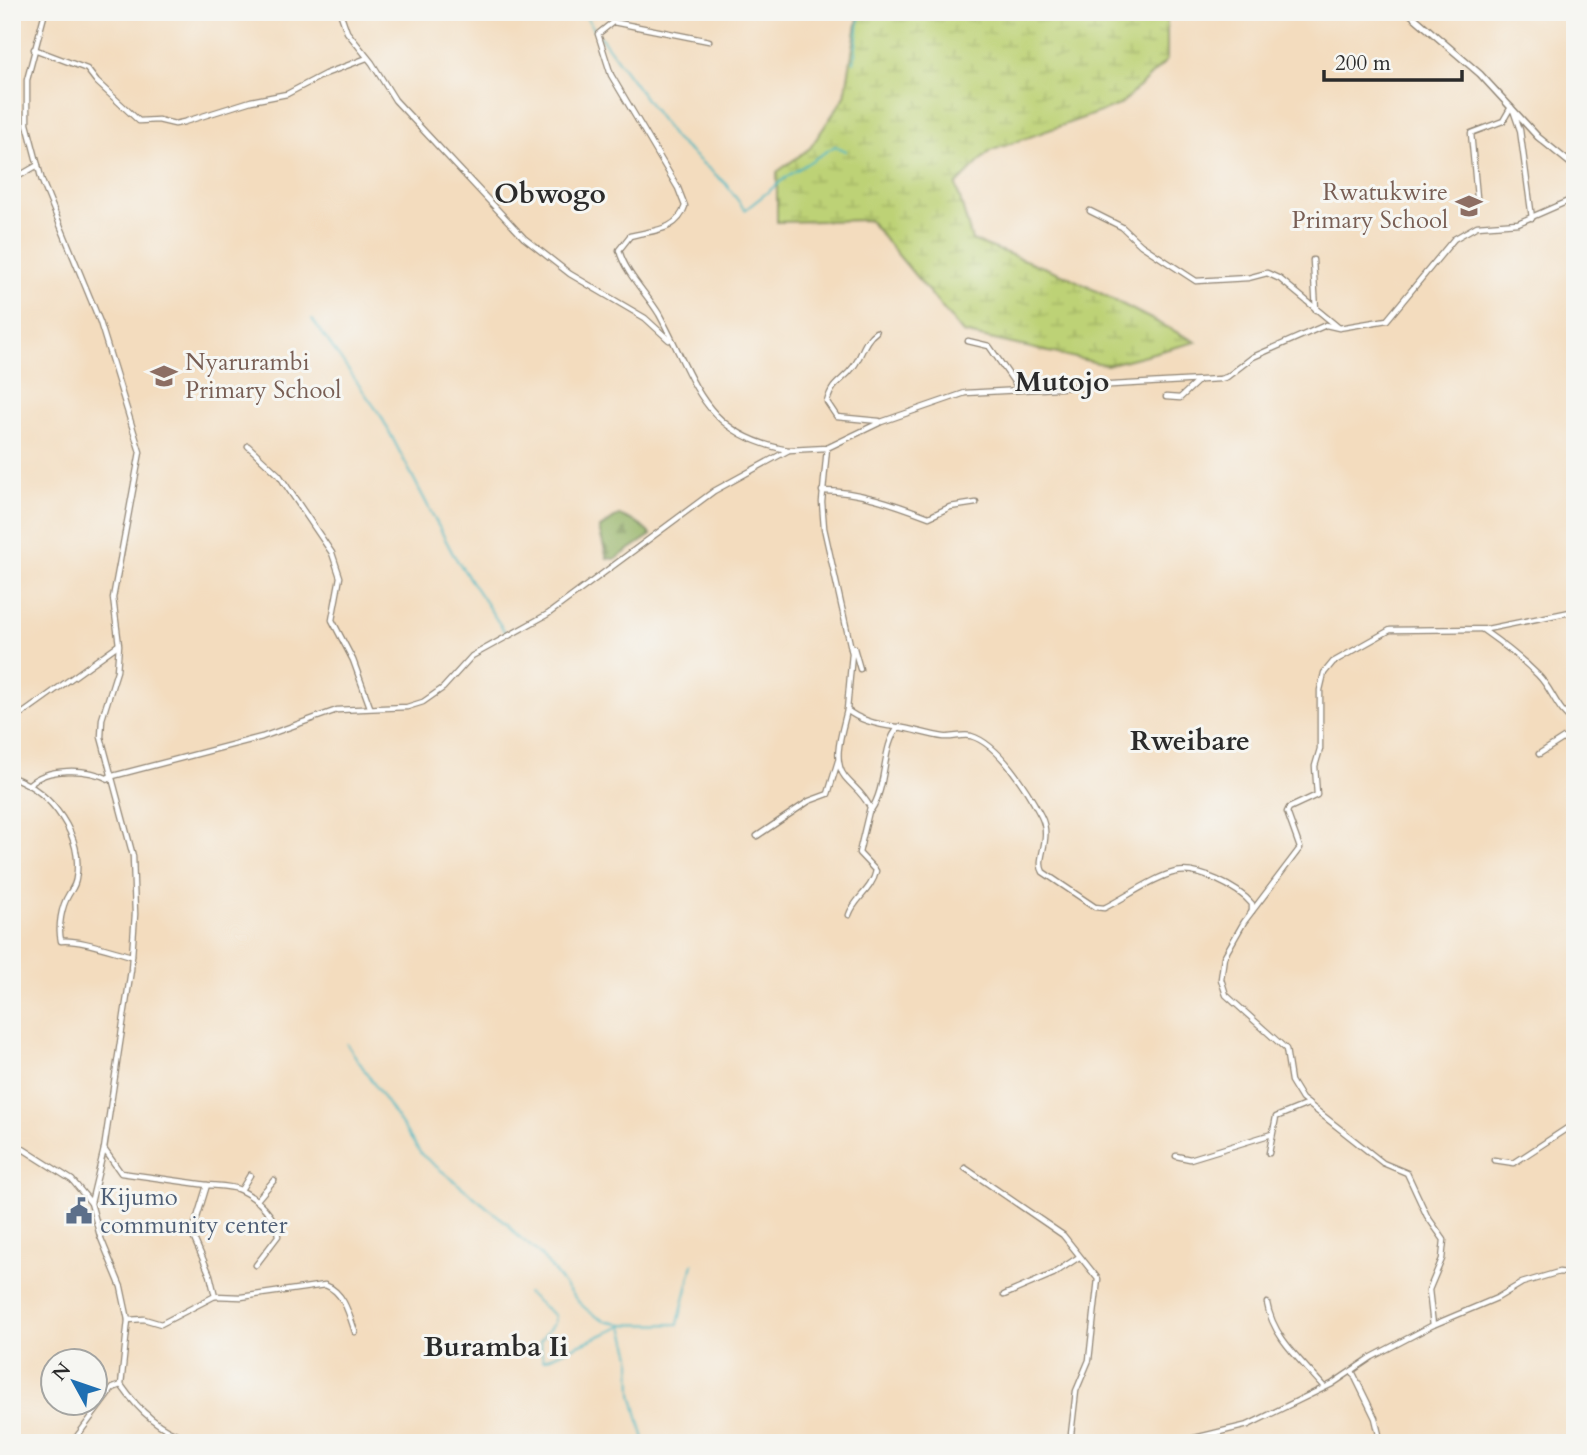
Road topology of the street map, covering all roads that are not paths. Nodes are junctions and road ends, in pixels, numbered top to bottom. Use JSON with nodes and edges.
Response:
{"nodes":[{"id":1,"x":45,"y":12,"type":"edge"},
{"id":2,"x":340,"y":12,"type":"edge"},
{"id":3,"x":1408,"y":12,"type":"edge"},
{"id":4,"x":709,"y":41,"type":"dead end"},
{"id":5,"x":34,"y":49,"type":"junction"},
{"id":6,"x":367,"y":58,"type":"junction"},
{"id":7,"x":1511,"y":106,"type":"junction"},
{"id":8,"x":1575,"y":150,"type":"edge"},
{"id":9,"x":38,"y":165,"type":"junction"},
{"id":10,"x":1574,"y":166,"type":"edge"},
{"id":11,"x":12,"y":180,"type":"edge"},
{"id":12,"x":1476,"y":198,"type":"dead end"},
{"id":13,"x":1575,"y":198,"type":"edge"},
{"id":14,"x":1090,"y":211,"type":"dead end"},
{"id":15,"x":1531,"y":218,"type":"junction"},
{"id":16,"x":1313,"y":260,"type":"dead end"},
{"id":17,"x":1316,"y":310,"type":"junction"},
{"id":18,"x":1339,"y":328,"type":"junction"},
{"id":19,"x":876,"y":332,"type":"dead end"},
{"id":20,"x":671,"y":341,"type":"junction"},
{"id":21,"x":968,"y":341,"type":"dead end"},
{"id":22,"x":1198,"y":381,"type":"junction"},
{"id":23,"x":1020,"y":389,"type":"junction"},
{"id":24,"x":1166,"y":397,"type":"dead end"},
{"id":25,"x":881,"y":422,"type":"junction"},
{"id":26,"x":248,"y":446,"type":"dead end"},
{"id":27,"x":827,"y":448,"type":"junction"},
{"id":28,"x":789,"y":450,"type":"junction"},
{"id":29,"x":822,"y":491,"type":"junction"},
{"id":30,"x":976,"y":503,"type":"dead end"},
{"id":31,"x":1575,"y":611,"type":"edge"},
{"id":32,"x":1482,"y":629,"type":"junction"},
{"id":33,"x":119,"y":645,"type":"junction"},
{"id":34,"x":851,"y":649,"type":"junction"},
{"id":35,"x":860,"y":669,"type":"dead end"},
{"id":36,"x":370,"y":707,"type":"junction"},
{"id":37,"x":847,"y":710,"type":"junction"},
{"id":38,"x":12,"y":721,"type":"edge"},
{"id":39,"x":1575,"y":722,"type":"edge"},
{"id":40,"x":899,"y":727,"type":"junction"},
{"id":41,"x":1575,"y":731,"type":"edge"},
{"id":42,"x":1539,"y":754,"type":"dead end"},
{"id":43,"x":838,"y":760,"type":"junction"},
{"id":44,"x":12,"y":777,"type":"edge"},
{"id":45,"x":111,"y":779,"type":"junction"},
{"id":46,"x":28,"y":785,"type":"junction"},
{"id":47,"x":870,"y":810,"type":"junction"},
{"id":48,"x":757,"y":836,"type":"dead end"},
{"id":49,"x":1252,"y":912,"type":"junction"},
{"id":50,"x":849,"y":915,"type":"dead end"},
{"id":51,"x":132,"y":956,"type":"junction"},
{"id":52,"x":1308,"y":1104,"type":"junction"},
{"id":53,"x":1575,"y":1123,"type":"edge"},
{"id":54,"x":1272,"y":1134,"type":"junction"},
{"id":55,"x":12,"y":1142,"type":"edge"},
{"id":56,"x":104,"y":1149,"type":"junction"},
{"id":57,"x":1269,"y":1153,"type":"dead end"},
{"id":58,"x":1176,"y":1156,"type":"dead end"},
{"id":59,"x":1494,"y":1160,"type":"dead end"},
{"id":60,"x":965,"y":1168,"type":"dead end"},
{"id":61,"x":250,"y":1175,"type":"dead end"},
{"id":62,"x":274,"y":1180,"type":"dead end"},
{"id":63,"x":207,"y":1185,"type":"junction"},
{"id":64,"x":241,"y":1190,"type":"junction"},
{"id":65,"x":257,"y":1200,"type":"junction"},
{"id":66,"x":91,"y":1203,"type":"junction"},
{"id":67,"x":1079,"y":1257,"type":"junction"},
{"id":68,"x":256,"y":1265,"type":"dead end"},
{"id":69,"x":1575,"y":1273,"type":"edge"},
{"id":70,"x":1004,"y":1294,"type":"dead end"},
{"id":71,"x":215,"y":1296,"type":"junction"},
{"id":72,"x":1267,"y":1303,"type":"dead end"},
{"id":73,"x":128,"y":1320,"type":"junction"},
{"id":74,"x":1433,"y":1325,"type":"junction"},
{"id":75,"x":355,"y":1332,"type":"dead end"},
{"id":76,"x":1352,"y":1371,"type":"junction"},
{"id":77,"x":121,"y":1385,"type":"junction"},
{"id":78,"x":1324,"y":1387,"type":"junction"},
{"id":79,"x":72,"y":1443,"type":"edge"},
{"id":80,"x":241,"y":1443,"type":"edge"},
{"id":81,"x":1070,"y":1443,"type":"edge"},
{"id":82,"x":1174,"y":1443,"type":"edge"},
{"id":83,"x":1381,"y":1443,"type":"edge"}],
"edges":[{"from":1,"to":5,"type":"street"},
{"from":2,"to":6,"type":"street"},
{"from":3,"to":7,"type":"street"},
{"from":4,"to":20,"type":"street"},
{"from":5,"to":6,"type":"street"},
{"from":5,"to":9,"type":"street"},
{"from":6,"to":20,"type":"street"},
{"from":7,"to":10,"type":"street"},
{"from":7,"to":12,"type":"street"},
{"from":7,"to":15,"type":"street"},
{"from":8,"to":10,"type":"street"},
{"from":9,"to":11,"type":"street"},
{"from":9,"to":33,"type":"street"},
{"from":13,"to":15,"type":"street"},
{"from":14,"to":17,"type":"street"},
{"from":15,"to":18,"type":"street"},
{"from":16,"to":17,"type":"street"},
{"from":17,"to":18,"type":"street"},
{"from":18,"to":22,"type":"street"},
{"from":19,"to":25,"type":"street"},
{"from":20,"to":28,"type":"street"},
{"from":21,"to":23,"type":"street"},
{"from":22,"to":23,"type":"street"},
{"from":22,"to":24,"type":"street"},
{"from":23,"to":25,"type":"street"},
{"from":25,"to":27,"type":"street"},
{"from":26,"to":36,"type":"street"},
{"from":27,"to":28,"type":"street"},
{"from":27,"to":29,"type":"street"},
{"from":28,"to":36,"type":"street"},
{"from":29,"to":30,"type":"street"},
{"from":29,"to":34,"type":"street"},
{"from":31,"to":32,"type":"street"},
{"from":32,"to":39,"type":"street"},
{"from":32,"to":49,"type":"street"},
{"from":33,"to":38,"type":"street"},
{"from":33,"to":45,"type":"street"},
{"from":34,"to":35,"type":"street"},
{"from":34,"to":37,"type":"street"},
{"from":36,"to":45,"type":"street"},
{"from":37,"to":40,"type":"street"},
{"from":37,"to":43,"type":"street"},
{"from":40,"to":47,"type":"street"},
{"from":40,"to":49,"type":"street"},
{"from":41,"to":42,"type":"street"},
{"from":43,"to":47,"type":"street"},
{"from":43,"to":48,"type":"street"},
{"from":44,"to":46,"type":"street"},
{"from":45,"to":46,"type":"street"},
{"from":45,"to":51,"type":"street"},
{"from":46,"to":51,"type":"street"},
{"from":47,"to":50,"type":"street"},
{"from":49,"to":52,"type":"street"},
{"from":51,"to":56,"type":"street"},
{"from":52,"to":54,"type":"street"},
{"from":52,"to":74,"type":"street"},
{"from":53,"to":59,"type":"street"},
{"from":54,"to":57,"type":"street"},
{"from":54,"to":58,"type":"street"},
{"from":55,"to":66,"type":"street"},
{"from":56,"to":63,"type":"street"},
{"from":56,"to":66,"type":"street"},
{"from":60,"to":67,"type":"street"},
{"from":61,"to":64,"type":"street"},
{"from":62,"to":65,"type":"street"},
{"from":63,"to":64,"type":"street"},
{"from":63,"to":71,"type":"street"},
{"from":64,"to":65,"type":"street"},
{"from":65,"to":68,"type":"street"},
{"from":66,"to":73,"type":"street"},
{"from":67,"to":70,"type":"street"},
{"from":67,"to":81,"type":"street"},
{"from":69,"to":74,"type":"street"},
{"from":71,"to":73,"type":"street"},
{"from":71,"to":75,"type":"street"},
{"from":72,"to":78,"type":"street"},
{"from":73,"to":77,"type":"street"},
{"from":74,"to":76,"type":"street"},
{"from":76,"to":78,"type":"street"},
{"from":76,"to":83,"type":"street"},
{"from":77,"to":79,"type":"street"},
{"from":77,"to":80,"type":"street"},
{"from":78,"to":82,"type":"street"}]}
